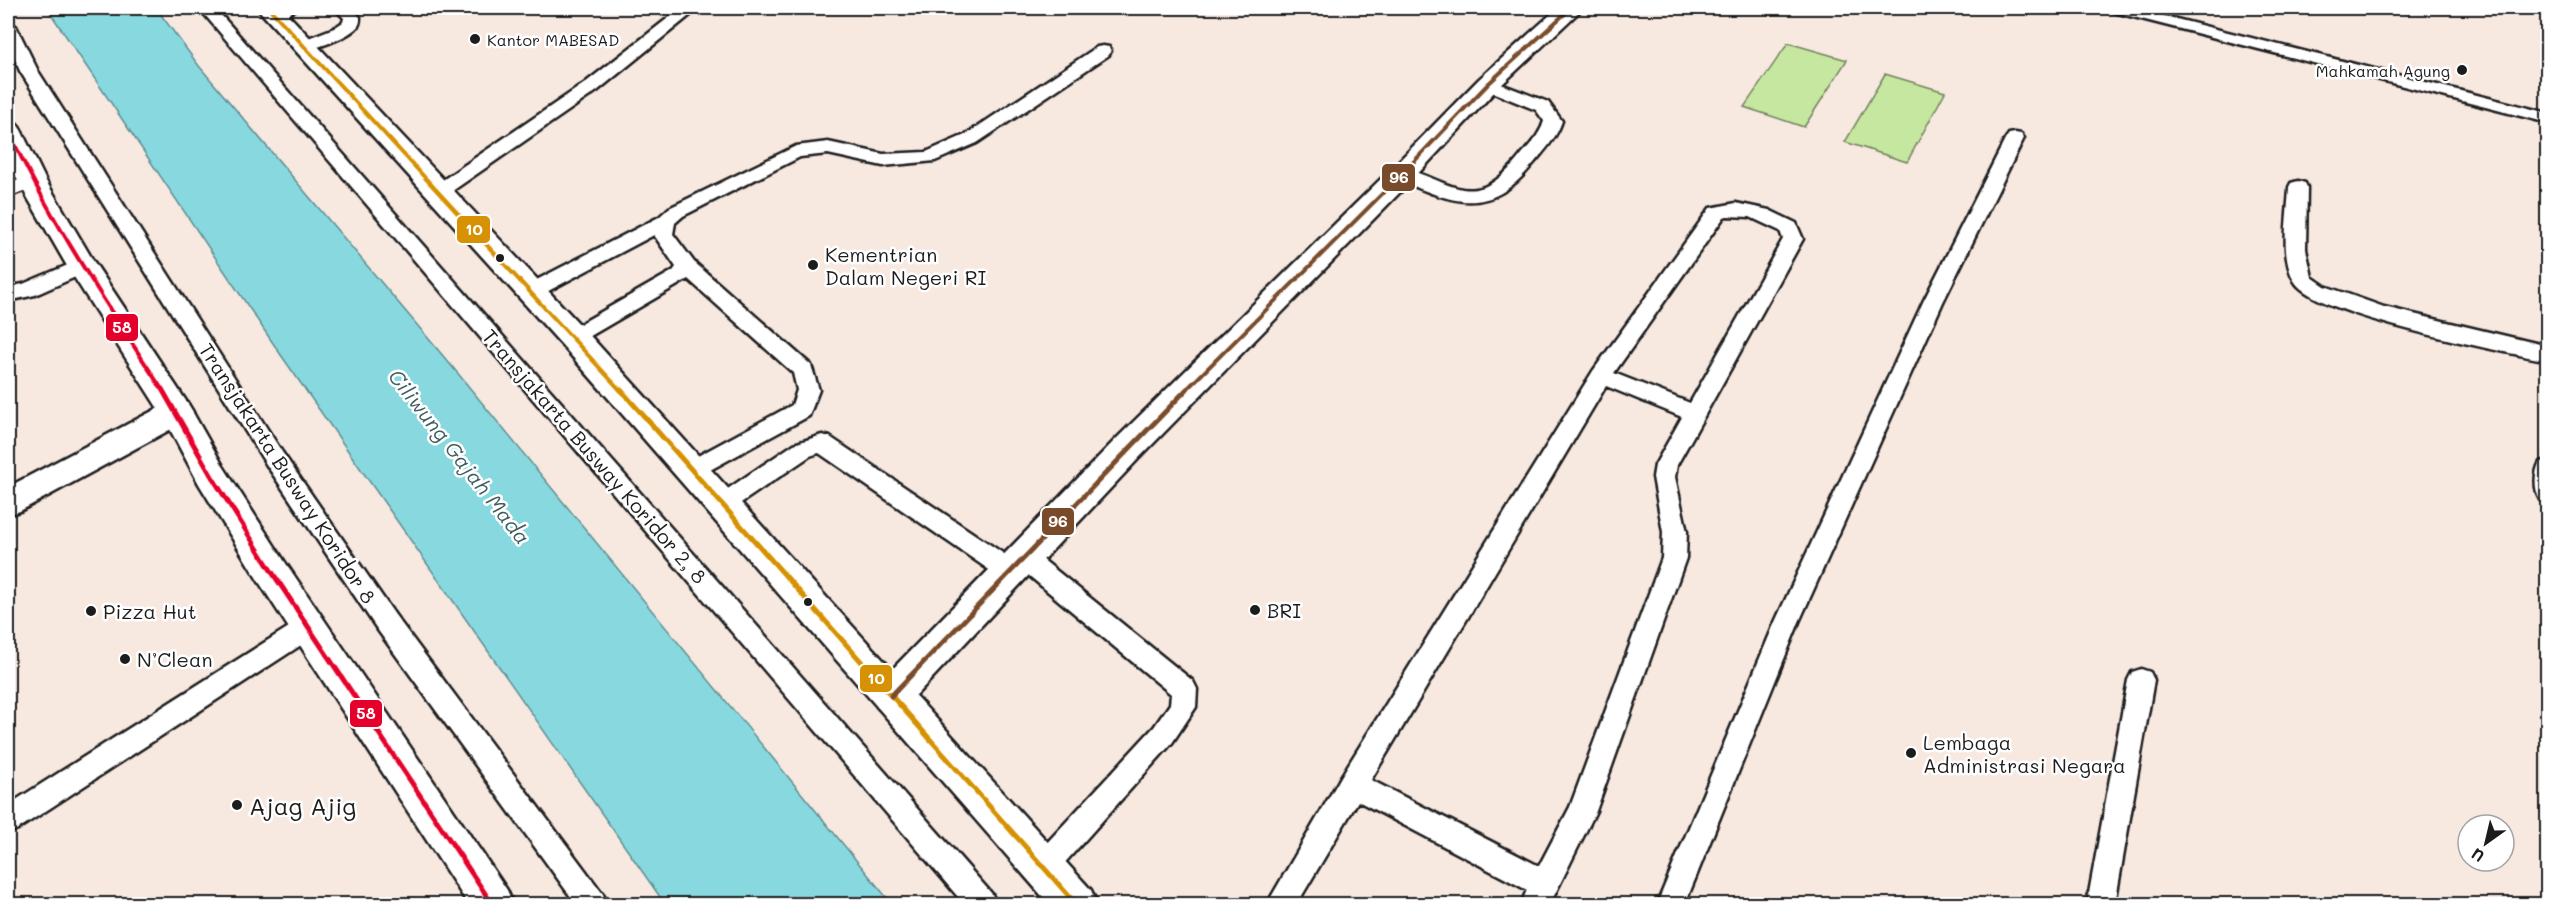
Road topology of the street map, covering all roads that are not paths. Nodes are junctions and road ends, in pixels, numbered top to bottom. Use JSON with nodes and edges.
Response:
{"nodes":[{"id":1,"x":207,"y":8,"type":"edge"},
{"id":2,"x":342,"y":8,"type":"edge"},
{"id":3,"x":691,"y":8,"type":"edge"},
{"id":4,"x":1571,"y":8,"type":"edge"},
{"id":5,"x":2116,"y":8,"type":"edge"},
{"id":6,"x":277,"y":9,"type":"edge"},
{"id":7,"x":8,"y":26,"type":"edge"},
{"id":8,"x":304,"y":46,"type":"junction"},
{"id":9,"x":1103,"y":51,"type":"dead end"},
{"id":10,"x":1488,"y":84,"type":"junction"},
{"id":11,"x":2547,"y":117,"type":"edge"},
{"id":12,"x":8,"y":130,"type":"edge"},
{"id":13,"x":2015,"y":138,"type":"dead end"},
{"id":14,"x":1402,"y":174,"type":"junction"},
{"id":15,"x":20,"y":186,"type":"edge"},
{"id":16,"x":2298,"y":187,"type":"dead end"},
{"id":17,"x":438,"y":192,"type":"junction"},
{"id":18,"x":666,"y":221,"type":"junction"},
{"id":19,"x":82,"y":266,"type":"junction"},
{"id":20,"x":687,"y":267,"type":"junction"},
{"id":21,"x":530,"y":292,"type":"junction"},
{"id":22,"x":8,"y":294,"type":"edge"},
{"id":23,"x":573,"y":337,"type":"junction"},
{"id":24,"x":2547,"y":354,"type":"edge"},
{"id":25,"x":1601,"y":376,"type":"junction"},
{"id":26,"x":177,"y":412,"type":"junction"},
{"id":27,"x":1695,"y":414,"type":"junction"},
{"id":28,"x":2547,"y":468,"type":"edge"},
{"id":29,"x":691,"y":470,"type":"junction"},
{"id":30,"x":2547,"y":494,"type":"edge"},
{"id":31,"x":8,"y":502,"type":"edge"},
{"id":32,"x":721,"y":505,"type":"junction"},
{"id":33,"x":1017,"y":564,"type":"junction"},
{"id":34,"x":309,"y":627,"type":"junction"},
{"id":35,"x":2141,"y":680,"type":"dead end"},
{"id":36,"x":891,"y":696,"type":"junction"},
{"id":37,"x":1352,"y":784,"type":"junction"},
{"id":38,"x":8,"y":820,"type":"edge"},
{"id":39,"x":1042,"y":868,"type":"junction"},
{"id":40,"x":1540,"y":894,"type":"edge"},
{"id":41,"x":492,"y":904,"type":"edge"},
{"id":42,"x":593,"y":904,"type":"edge"},
{"id":43,"x":982,"y":904,"type":"edge"},
{"id":44,"x":1076,"y":904,"type":"edge"},
{"id":45,"x":1281,"y":904,"type":"edge"},
{"id":46,"x":1671,"y":904,"type":"edge"},
{"id":47,"x":2101,"y":904,"type":"edge"}],
"edges":[{"from":1,"to":43,"type":"lane","name":"Transjakarta Busway Koridor 2, 8"},
{"from":2,"to":8,"type":"lane"},
{"from":3,"to":17,"type":"lane"},
{"from":4,"to":10,"type":"main road"},
{"from":5,"to":11,"type":"lane"},
{"from":6,"to":8,"type":"main road"},
{"from":7,"to":42,"type":"lane","name":"Transjakarta Busway Koridor 8"},
{"from":8,"to":17,"type":"main road"},
{"from":9,"to":18,"type":"lane"},
{"from":10,"to":14,"type":"main road"},
{"from":10,"to":14,"type":"lane"},
{"from":12,"to":15,"type":"main road"},
{"from":13,"to":46,"type":"lane"},
{"from":14,"to":33,"type":"main road"},
{"from":15,"to":19,"type":"main road"},
{"from":16,"to":24,"type":"lane"},
{"from":17,"to":21,"type":"main road"},
{"from":18,"to":20,"type":"lane"},
{"from":18,"to":21,"type":"lane"},
{"from":19,"to":22,"type":"lane"},
{"from":19,"to":26,"type":"main road"},
{"from":20,"to":23,"type":"lane"},
{"from":20,"to":29,"type":"lane"},
{"from":21,"to":23,"type":"main road"},
{"from":23,"to":29,"type":"main road"},
{"from":25,"to":27,"type":"lane"},
{"from":25,"to":27,"type":"lane"},
{"from":25,"to":37,"type":"lane"},
{"from":26,"to":31,"type":"main road"},
{"from":26,"to":34,"type":"main road"},
{"from":27,"to":40,"type":"lane"},
{"from":28,"to":30,"type":"lane"},
{"from":29,"to":32,"type":"main road"},
{"from":32,"to":33,"type":"lane"},
{"from":32,"to":36,"type":"main road"},
{"from":33,"to":36,"type":"main road"},
{"from":33,"to":39,"type":"lane"},
{"from":34,"to":38,"type":"lane"},
{"from":34,"to":41,"type":"main road"},
{"from":35,"to":47,"type":"lane"},
{"from":36,"to":39,"type":"main road"},
{"from":37,"to":40,"type":"lane"},
{"from":37,"to":45,"type":"lane"},
{"from":39,"to":44,"type":"main road"}]}
